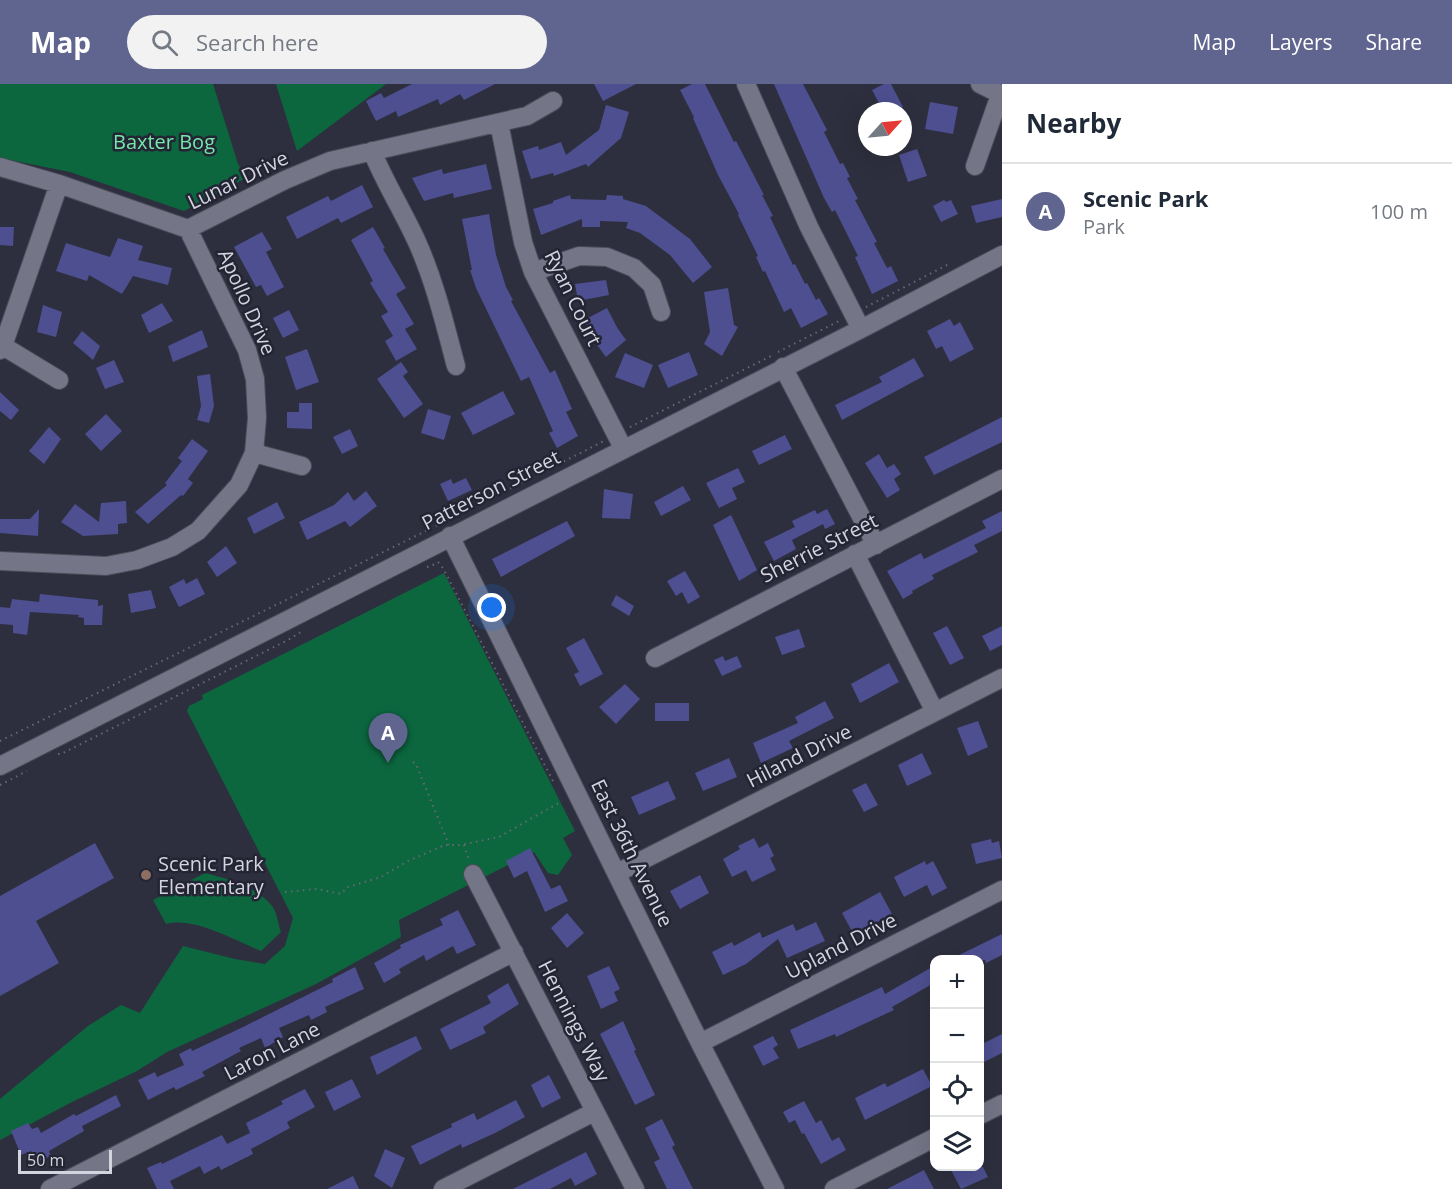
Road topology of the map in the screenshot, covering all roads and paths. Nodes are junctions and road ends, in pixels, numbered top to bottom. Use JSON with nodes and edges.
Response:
{"nodes":[{"id":1,"x":746,"y":84,"type":"edge"},
{"id":2,"x":980,"y":84,"type":"edge"},
{"id":3,"x":1001,"y":95,"type":"edge"},
{"id":4,"x":553,"y":101,"type":"dead end"},
{"id":5,"x":499,"y":123,"type":"junction"},
{"id":6,"x":372,"y":151,"type":"junction"},
{"id":7,"x":975,"y":166,"type":"dead end"},
{"id":8,"x":0,"y":167,"type":"edge"},
{"id":9,"x":59,"y":184,"type":"junction"},
{"id":10,"x":188,"y":229,"type":"junction"},
{"id":11,"x":1002,"y":255,"type":"edge"},
{"id":12,"x":951,"y":263,"type":"dead end"},
{"id":13,"x":532,"y":272,"type":"junction"},
{"id":14,"x":661,"y":312,"type":"dead end"},
{"id":15,"x":857,"y":321,"type":"junction"},
{"id":16,"x":2,"y":348,"type":"edge"},
{"id":17,"x":456,"y":366,"type":"dead end"},
{"id":18,"x":783,"y":368,"type":"junction"},
{"id":19,"x":59,"y":380,"type":"dead end"},
{"id":20,"x":620,"y":441,"type":"junction"},
{"id":21,"x":254,"y":453,"type":"junction"},
{"id":22,"x":302,"y":466,"type":"dead end"},
{"id":23,"x":1002,"y":479,"type":"edge"},
{"id":24,"x":450,"y":536,"type":"junction"},
{"id":25,"x":876,"y":545,"type":"junction"},
{"id":26,"x":855,"y":554,"type":"junction"},
{"id":27,"x":0,"y":561,"type":"edge"},
{"id":28,"x":438,"y":563,"type":"dead end"},
{"id":29,"x":420,"y":570,"type":"dead end"},
{"id":30,"x":306,"y":629,"type":"dead end"},
{"id":31,"x":656,"y":658,"type":"dead end"},
{"id":32,"x":1002,"y":678,"type":"edge"},
{"id":33,"x":935,"y":712,"type":"junction"},
{"id":34,"x":0,"y":741,"type":"edge"},
{"id":35,"x":51,"y":758,"type":"dead end"},
{"id":36,"x":413,"y":762,"type":"dead end"},
{"id":37,"x":0,"y":766,"type":"edge"},
{"id":38,"x":31,"y":768,"type":"dead end"},
{"id":39,"x":0,"y":784,"type":"edge"},
{"id":40,"x":562,"y":801,"type":"dead end"},
{"id":41,"x":449,"y":845,"type":"junction"},
{"id":42,"x":617,"y":873,"type":"junction"},
{"id":43,"x":473,"y":874,"type":"dead end"},
{"id":44,"x":1002,"y":890,"type":"edge"},
{"id":45,"x":285,"y":892,"type":"dead end"},
{"id":46,"x":514,"y":952,"type":"junction"},
{"id":47,"x":700,"y":1043,"type":"junction"},
{"id":48,"x":1002,"y":1104,"type":"edge"},
{"id":49,"x":594,"y":1112,"type":"junction"},
{"id":50,"x":984,"y":1113,"type":"edge"},
{"id":51,"x":930,"y":1140,"type":"edge"},
{"id":52,"x":50,"y":1189,"type":"edge"},
{"id":53,"x":443,"y":1189,"type":"edge"},
{"id":54,"x":635,"y":1189,"type":"edge"},
{"id":55,"x":775,"y":1189,"type":"edge"},
{"id":56,"x":834,"y":1189,"type":"edge"}],
"edges":[{"from":1,"to":15,"type":"street"},
{"from":2,"to":3,"type":"street"},
{"from":3,"to":7,"type":"street"},
{"from":4,"to":5,"type":"street","name":"Lunar Drive"},
{"from":5,"to":6,"type":"street","name":"Lunar Drive"},
{"from":5,"to":13,"type":"street","name":"Ryan Court"},
{"from":6,"to":10,"type":"street","name":"Lunar Drive"},
{"from":6,"to":17,"type":"street"},
{"from":8,"to":9,"type":"street","name":"Lunar Drive"},
{"from":9,"to":10,"type":"street","name":"Lunar Drive"},
{"from":9,"to":16,"type":"street"},
{"from":10,"to":21,"type":"street","name":"Apollo Drive"},
{"from":11,"to":15,"type":"street","name":"Patterson Street"},
{"from":12,"to":15,"type":"path"},
{"from":13,"to":14,"type":"street"},
{"from":13,"to":20,"type":"street","name":"Ryan Court"},
{"from":15,"to":18,"type":"street","name":"Patterson Street"},
{"from":15,"to":20,"type":"path"},
{"from":16,"to":19,"type":"street"},
{"from":18,"to":20,"type":"street","name":"Patterson Street"},
{"from":18,"to":25,"type":"street"},
{"from":20,"to":24,"type":"street","name":"Patterson Street"},
{"from":20,"to":34,"type":"path"},
{"from":21,"to":22,"type":"street"},
{"from":21,"to":27,"type":"street","name":"Apollo Drive"},
{"from":23,"to":25,"type":"street","name":"Sherrie Street"},
{"from":24,"to":37,"type":"street","name":"Patterson Street"},
{"from":24,"to":42,"type":"street","name":"East 36th Avenue"},
{"from":25,"to":26,"type":"street","name":"Sherrie Street"},
{"from":26,"to":31,"type":"street","name":"Sherrie Street"},
{"from":26,"to":33,"type":"street"},
{"from":28,"to":29,"type":"path"},
{"from":30,"to":35,"type":"path"},
{"from":32,"to":33,"type":"street","name":"Hiland Drive"},
{"from":33,"to":42,"type":"street","name":"Hiland Drive"},
{"from":36,"to":41,"type":"path"},
{"from":38,"to":39,"type":"path"},
{"from":40,"to":41,"type":"path"},
{"from":41,"to":45,"type":"path"},
{"from":42,"to":47,"type":"street","name":"East 36th Avenue"},
{"from":43,"to":46,"type":"street","name":"Hennings Way"},
{"from":44,"to":47,"type":"street","name":"Upland Drive"},
{"from":46,"to":49,"type":"street","name":"Hennings Way"},
{"from":46,"to":52,"type":"street","name":"Laron Lane"},
{"from":47,"to":55,"type":"street","name":"East 36th Avenue"},
{"from":48,"to":50,"type":"street"},
{"from":49,"to":53,"type":"street"},
{"from":49,"to":54,"type":"street","name":"Hennings Way"},
{"from":51,"to":56,"type":"street"}]}
